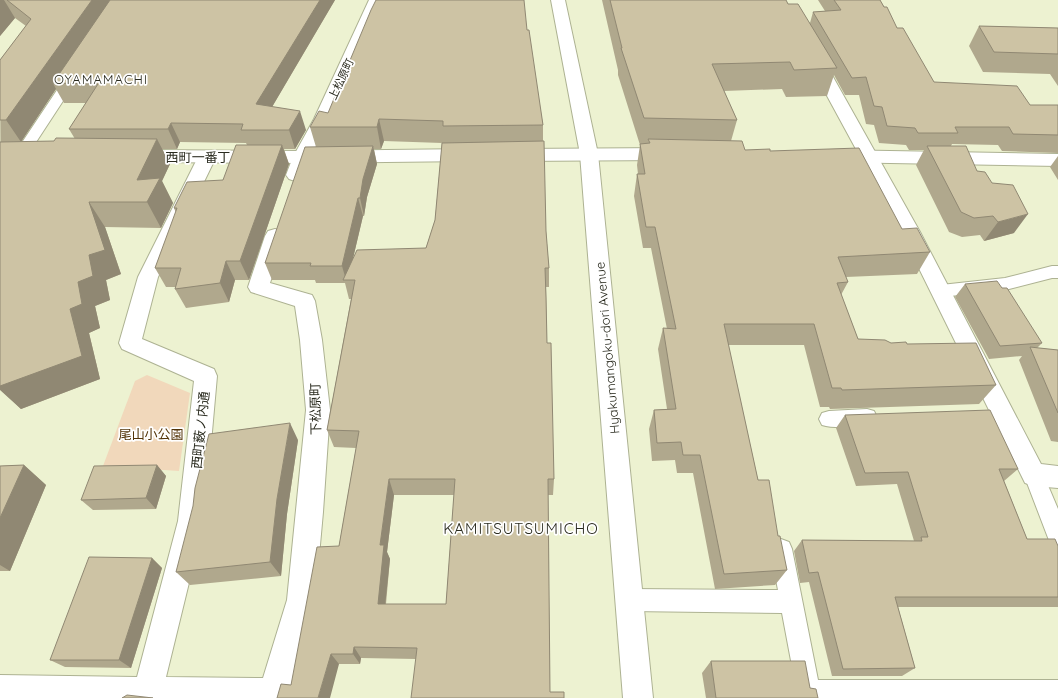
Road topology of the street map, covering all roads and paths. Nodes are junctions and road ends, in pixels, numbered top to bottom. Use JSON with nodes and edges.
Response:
{"nodes":[{"id":1,"x":376,"y":0,"type":"edge"},
{"id":2,"x":558,"y":0,"type":"edge"},
{"id":3,"x":808,"y":47,"type":"edge"},
{"id":4,"x":81,"y":65,"type":"edge"},
{"id":5,"x":589,"y":154,"type":"junction"},
{"id":6,"x":685,"y":154,"type":"edge"},
{"id":7,"x":13,"y":156,"type":"joint"},
{"id":8,"x":43,"y":156,"type":"edge"},
{"id":9,"x":121,"y":156,"type":"edge"},
{"id":10,"x":817,"y":156,"type":"edge"},
{"id":11,"x":870,"y":156,"type":"junction"},
{"id":12,"x":207,"y":157,"type":"junction"},
{"id":13,"x":302,"y":157,"type":"junction"},
{"id":14,"x":1058,"y":160,"type":"edge"},
{"id":15,"x":290,"y":193,"type":"edge"},
{"id":16,"x":280,"y":222,"type":"edge"},
{"id":17,"x":1058,"y":272,"type":"edge"},
{"id":18,"x":941,"y":292,"type":"junction"},
{"id":19,"x":883,"y":417,"type":"edge"},
{"id":20,"x":829,"y":419,"type":"dead end"},
{"id":21,"x":1034,"y":475,"type":"junction"},
{"id":22,"x":1058,"y":477,"type":"edge"},
{"id":23,"x":776,"y":526,"type":"edge"},
{"id":24,"x":1058,"y":536,"type":"edge"},
{"id":25,"x":629,"y":600,"type":"junction"},
{"id":26,"x":791,"y":602,"type":"junction"},
{"id":27,"x":0,"y":690,"type":"edge"},
{"id":28,"x":148,"y":692,"type":"junction"},
{"id":29,"x":1058,"y":692,"type":"edge"},
{"id":30,"x":273,"y":695,"type":"edge"},
{"id":31,"x":809,"y":695,"type":"edge"},
{"id":32,"x":638,"y":698,"type":"edge"}],
"edges":[{"from":1,"to":13,"type":"main road","name":"上松原町"},
{"from":2,"to":5,"type":"main road","name":"Hyakumangoku-dori Avenue"},
{"from":3,"to":11,"type":"main road"},
{"from":4,"to":7,"type":"lane"},
{"from":5,"to":6,"type":"main road","name":"西町一番丁"},
{"from":5,"to":13,"type":"main road","name":"西町一番丁"},
{"from":5,"to":25,"type":"main road","name":"Hyakumangoku-dori Avenue"},
{"from":7,"to":8,"type":"main road"},
{"from":9,"to":12,"type":"main road","name":"西町一番丁"},
{"from":10,"to":11,"type":"main road"},
{"from":11,"to":14,"type":"main road"},
{"from":11,"to":18,"type":"main road"},
{"from":12,"to":13,"type":"main road","name":"西町一番丁"},
{"from":12,"to":28,"type":"main road","name":"西町薮ノ内通"},
{"from":13,"to":15,"type":"main road"},
{"from":16,"to":30,"type":"main road","name":"下松原町"},
{"from":17,"to":18,"type":"lane"},
{"from":18,"to":21,"type":"main road"},
{"from":19,"to":20,"type":"lane"},
{"from":21,"to":22,"type":"main road"},
{"from":21,"to":24,"type":"lane"},
{"from":23,"to":26,"type":"lane"},
{"from":25,"to":26,"type":"lane"},
{"from":25,"to":32,"type":"main road","name":"Hyakumangoku-dori Avenue"},
{"from":26,"to":31,"type":"lane"},
{"from":27,"to":28,"type":"main road"},
{"from":28,"to":30,"type":"main road"},
{"from":29,"to":31,"type":"lane"}]}
